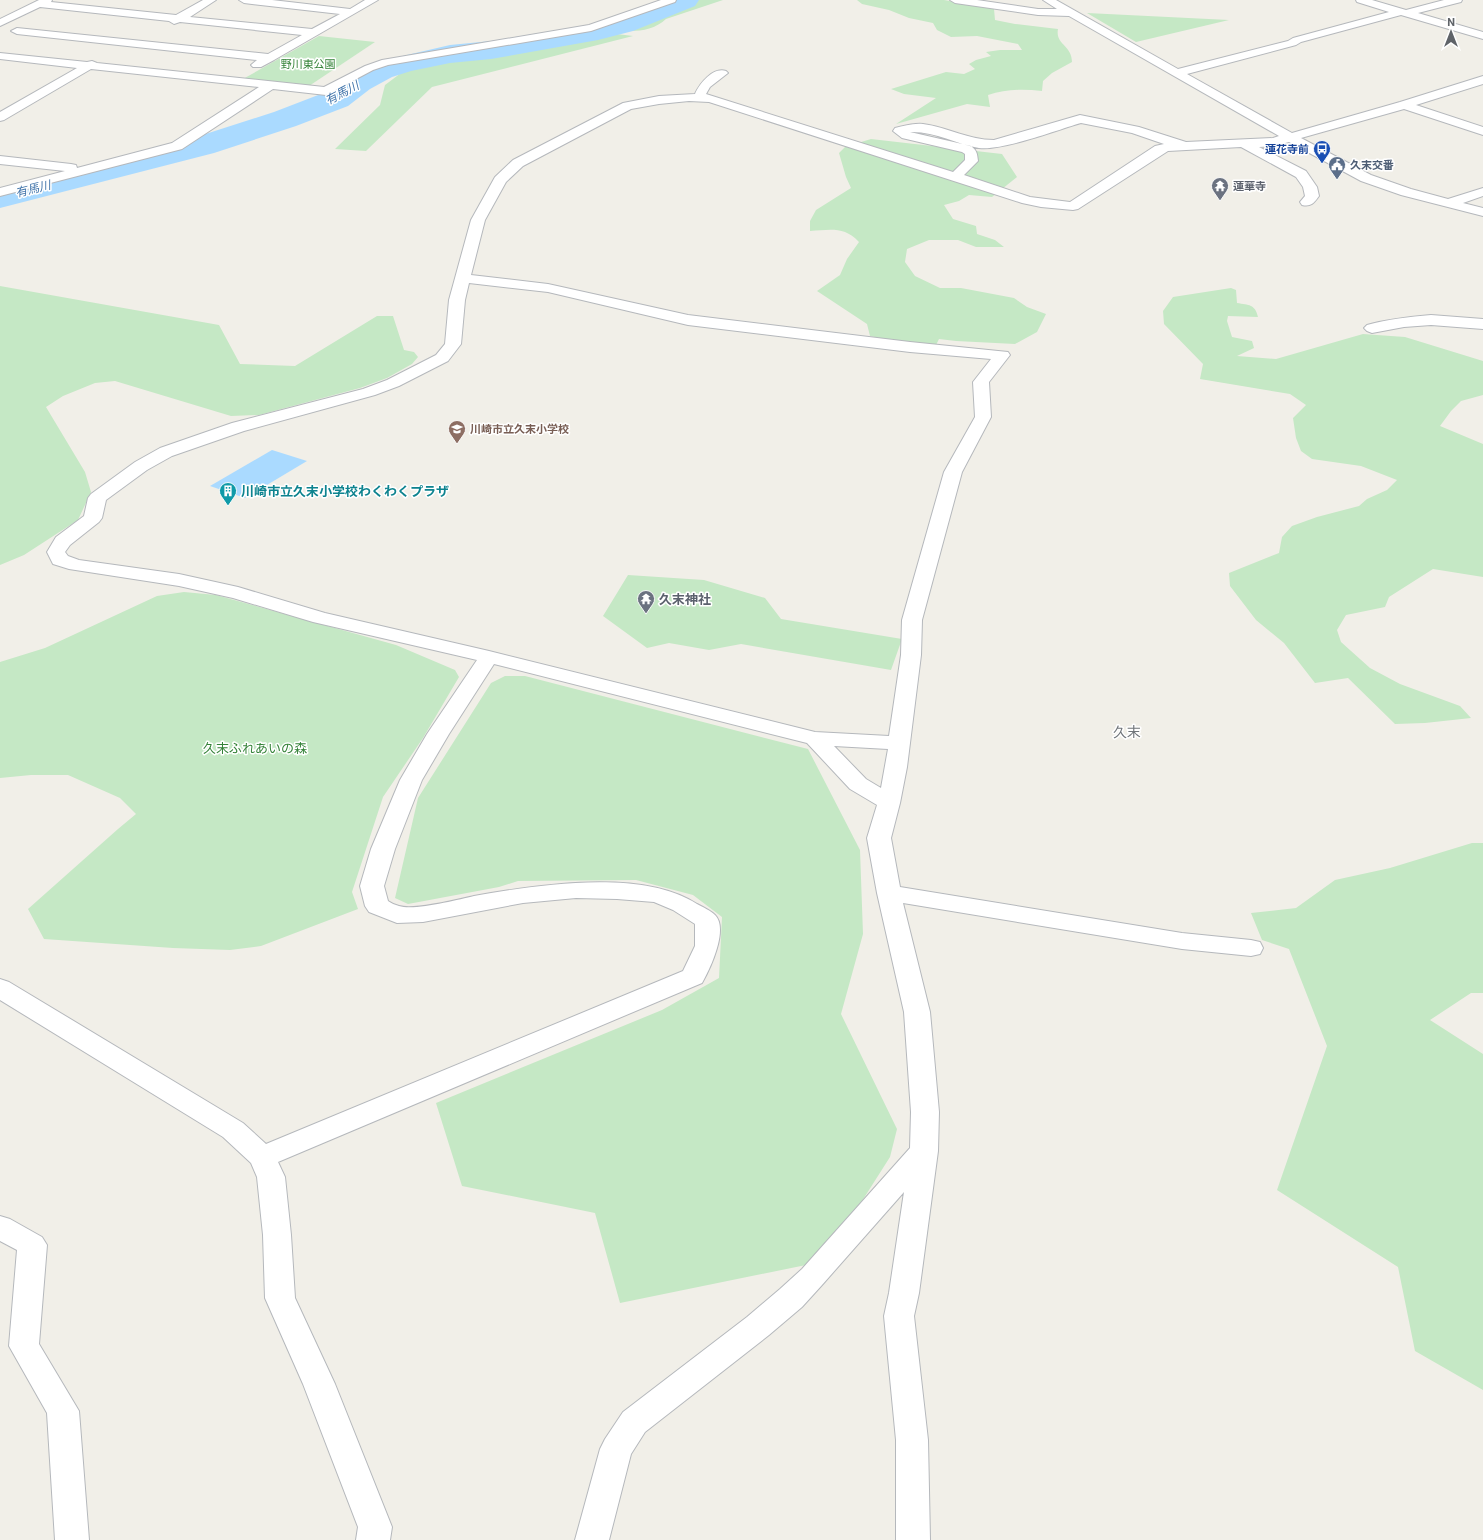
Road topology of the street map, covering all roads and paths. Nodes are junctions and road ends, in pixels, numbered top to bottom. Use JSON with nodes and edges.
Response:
{"nodes":[{"id":1,"x":211,"y":0,"type":"edge"},
{"id":2,"x":244,"y":0,"type":"edge"},
{"id":3,"x":373,"y":0,"type":"edge"},
{"id":4,"x":671,"y":0,"type":"edge"},
{"id":5,"x":955,"y":0,"type":"edge"},
{"id":6,"x":1048,"y":0,"type":"edge"},
{"id":7,"x":1361,"y":0,"type":"edge"},
{"id":8,"x":1457,"y":0,"type":"edge"},
{"id":9,"x":42,"y":2,"type":"edge"},
{"id":10,"x":350,"y":12,"type":"junction"},
{"id":11,"x":1403,"y":12,"type":"junction"},
{"id":12,"x":1071,"y":13,"type":"junction"},
{"id":13,"x":177,"y":19,"type":"junction"},
{"id":14,"x":0,"y":23,"type":"edge"},
{"id":15,"x":314,"y":33,"type":"junction"},
{"id":16,"x":3,"y":34,"type":"edge"},
{"id":17,"x":1483,"y":36,"type":"edge"},
{"id":18,"x":132,"y":42,"type":"junction"},
{"id":19,"x":0,"y":56,"type":"edge"},
{"id":20,"x":270,"y":58,"type":"junction"},
{"id":21,"x":88,"y":66,"type":"junction"},
{"id":22,"x":722,"y":73,"type":"dead end"},
{"id":23,"x":1177,"y":73,"type":"junction"},
{"id":24,"x":231,"y":80,"type":"junction"},
{"id":25,"x":1483,"y":80,"type":"edge"},
{"id":26,"x":271,"y":85,"type":"junction"},
{"id":27,"x":699,"y":97,"type":"junction"},
{"id":28,"x":1404,"y":105,"type":"junction"},
{"id":29,"x":0,"y":117,"type":"edge"},
{"id":30,"x":1483,"y":131,"type":"edge"},
{"id":31,"x":1292,"y":138,"type":"junction"},
{"id":32,"x":1244,"y":144,"type":"junction"},
{"id":33,"x":1181,"y":145,"type":"junction"},
{"id":34,"x":0,"y":160,"type":"edge"},
{"id":35,"x":91,"y":173,"type":"junction"},
{"id":36,"x":956,"y":176,"type":"junction"},
{"id":37,"x":0,"y":192,"type":"edge"},
{"id":38,"x":1483,"y":192,"type":"edge"},
{"id":39,"x":1307,"y":202,"type":"dead end"},
{"id":40,"x":1449,"y":203,"type":"junction"},
{"id":41,"x":1483,"y":212,"type":"edge"},
{"id":42,"x":462,"y":278,"type":"junction"},
{"id":43,"x":1483,"y":324,"type":"edge"},
{"id":44,"x":1372,"y":328,"type":"dead end"},
{"id":45,"x":488,"y":657,"type":"junction"},
{"id":46,"x":815,"y":738,"type":"junction"},
{"id":47,"x":899,"y":743,"type":"junction"},
{"id":48,"x":889,"y":803,"type":"junction"},
{"id":49,"x":889,"y":892,"type":"junction"},
{"id":50,"x":1251,"y":948,"type":"dead end"},
{"id":51,"x":0,"y":988,"type":"edge"},
{"id":52,"x":924,"y":1151,"type":"junction"},
{"id":53,"x":262,"y":1157,"type":"junction"},
{"id":54,"x":0,"y":1228,"type":"edge"},
{"id":55,"x":72,"y":1540,"type":"edge"},
{"id":56,"x":373,"y":1540,"type":"edge"},
{"id":57,"x":592,"y":1540,"type":"edge"},
{"id":58,"x":913,"y":1540,"type":"edge"}],
"edges":[{"from":1,"to":13,"type":"street"},
{"from":2,"to":10,"type":"street"},
{"from":3,"to":10,"type":"street"},
{"from":4,"to":26,"type":"street"},
{"from":5,"to":12,"type":"street"},
{"from":6,"to":12,"type":"street"},
{"from":7,"to":11,"type":"street"},
{"from":8,"to":11,"type":"street"},
{"from":9,"to":13,"type":"street"},
{"from":9,"to":14,"type":"street"},
{"from":10,"to":15,"type":"street"},
{"from":11,"to":17,"type":"street"},
{"from":11,"to":23,"type":"street"},
{"from":12,"to":23,"type":"street"},
{"from":13,"to":15,"type":"street"},
{"from":13,"to":18,"type":"street"},
{"from":15,"to":20,"type":"street"},
{"from":16,"to":18,"type":"street"},
{"from":18,"to":20,"type":"street"},
{"from":18,"to":21,"type":"street"},
{"from":19,"to":21,"type":"street"},
{"from":20,"to":24,"type":"street"},
{"from":21,"to":24,"type":"street"},
{"from":21,"to":29,"type":"street"},
{"from":22,"to":27,"type":"street"},
{"from":23,"to":31,"type":"street"},
{"from":24,"to":26,"type":"street"},
{"from":25,"to":28,"type":"street"},
{"from":26,"to":35,"type":"street"},
{"from":27,"to":36,"type":"street"},
{"from":27,"to":42,"type":"street"},
{"from":28,"to":30,"type":"street"},
{"from":28,"to":31,"type":"street"},
{"from":31,"to":32,"type":"street"},
{"from":31,"to":40,"type":"street"},
{"from":32,"to":33,"type":"street"},
{"from":32,"to":39,"type":"street"},
{"from":33,"to":36,"type":"street"},
{"from":33,"to":36,"type":"street"},
{"from":34,"to":35,"type":"street"},
{"from":35,"to":37,"type":"street"},
{"from":38,"to":40,"type":"street"},
{"from":40,"to":41,"type":"street"},
{"from":42,"to":45,"type":"street"},
{"from":42,"to":47,"type":"street"},
{"from":43,"to":44,"type":"street"},
{"from":45,"to":46,"type":"street"},
{"from":45,"to":53,"type":"street"},
{"from":46,"to":47,"type":"street"},
{"from":46,"to":48,"type":"street"},
{"from":47,"to":48,"type":"street"},
{"from":48,"to":49,"type":"street"},
{"from":49,"to":50,"type":"street"},
{"from":49,"to":52,"type":"street"},
{"from":51,"to":53,"type":"street"},
{"from":52,"to":57,"type":"street"},
{"from":52,"to":58,"type":"street"},
{"from":53,"to":56,"type":"street"},
{"from":54,"to":55,"type":"street"}]}
